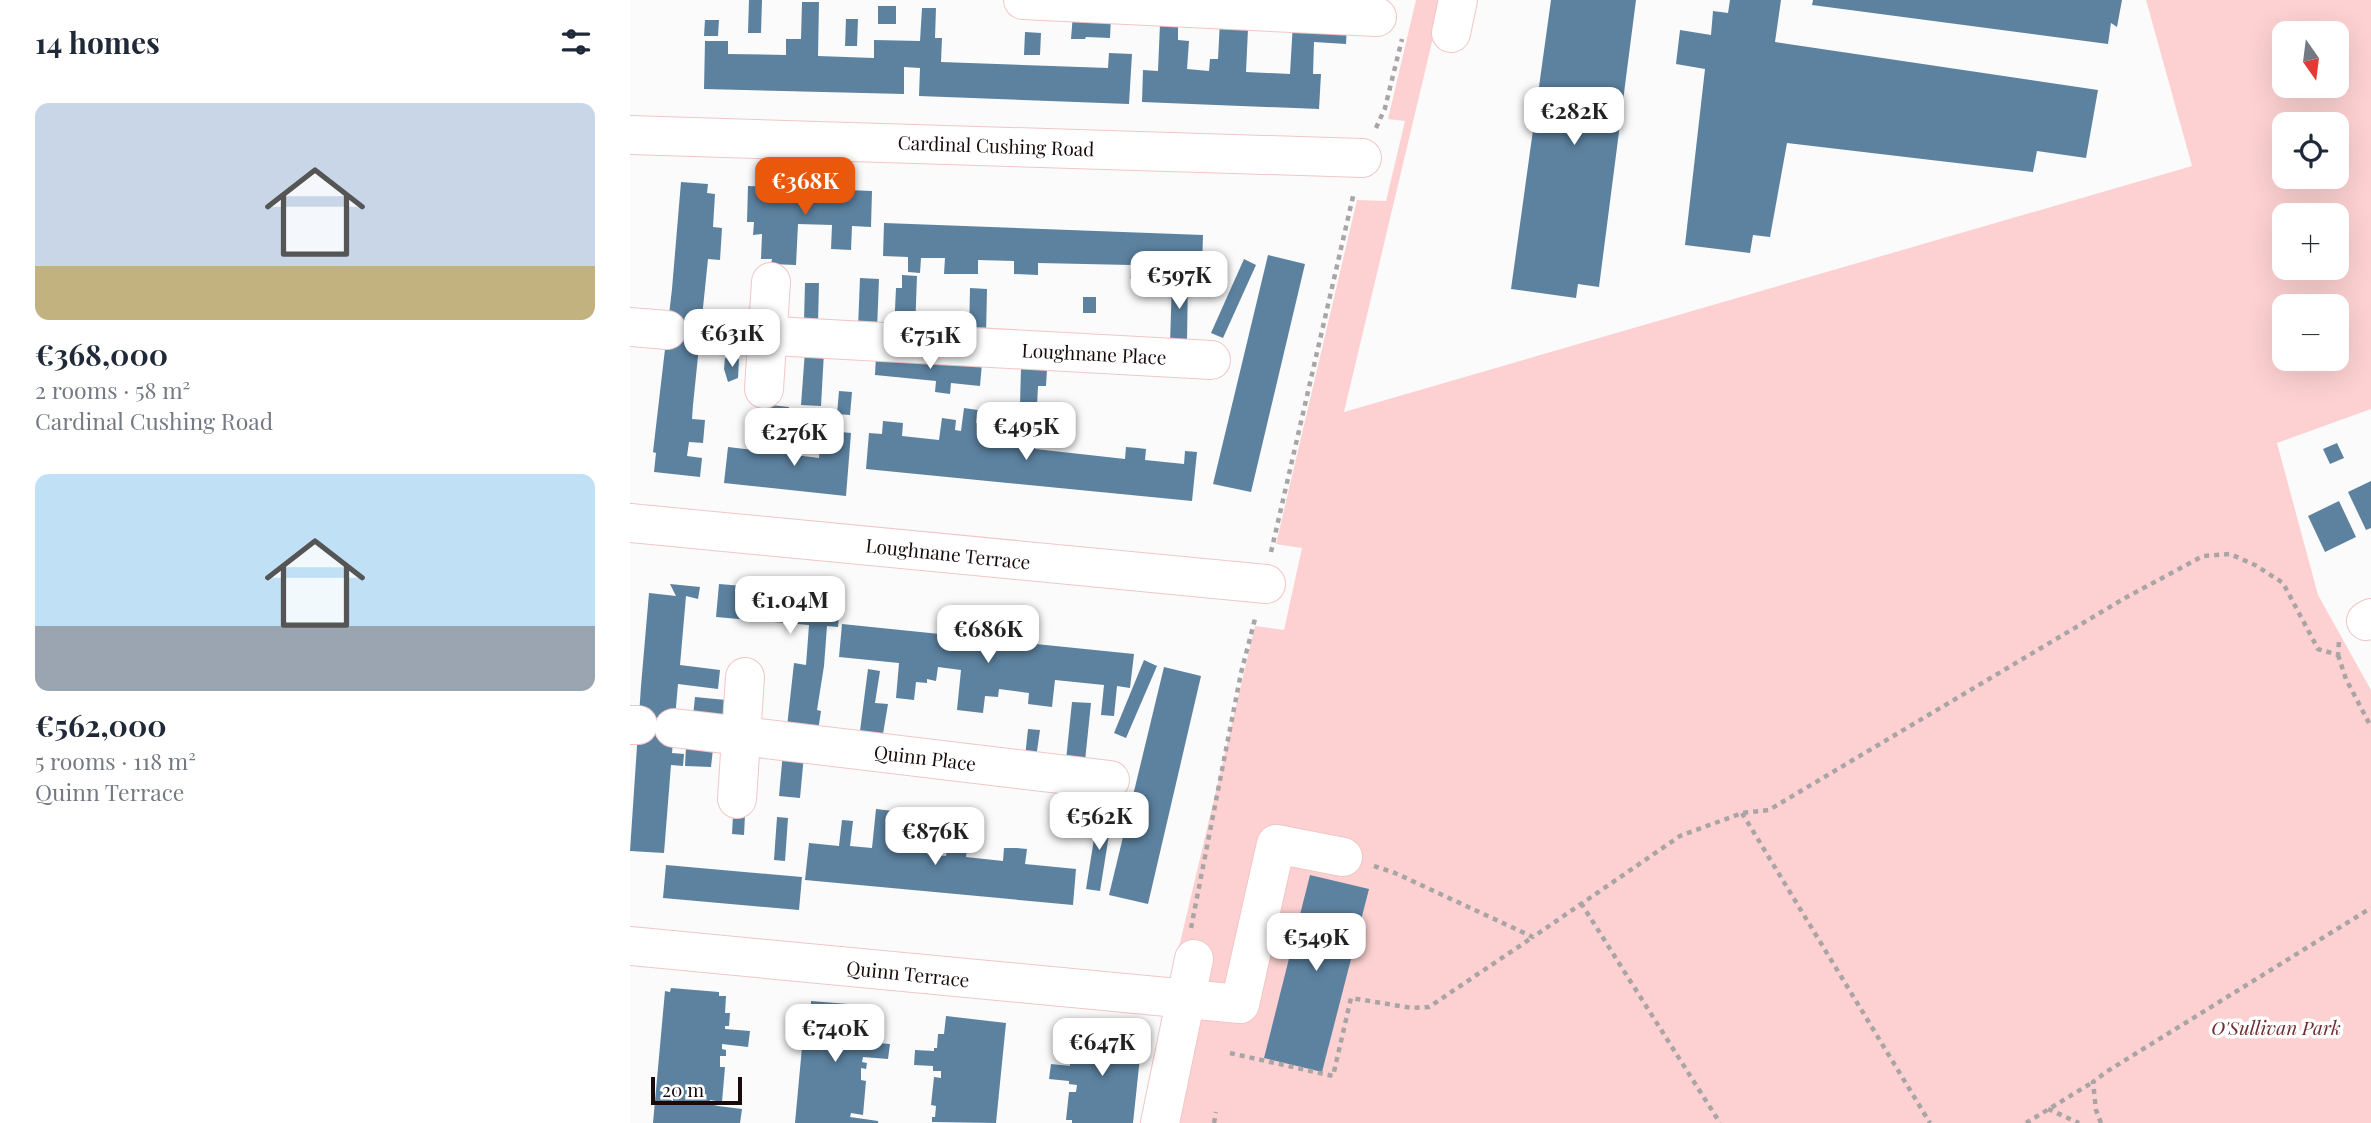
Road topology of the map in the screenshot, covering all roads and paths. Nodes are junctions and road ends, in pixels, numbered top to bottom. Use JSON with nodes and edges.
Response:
{"nodes":[{"id":1,"x":1023,"y":0,"type":"edge"},
{"id":2,"x":1390,"y":26,"type":"joint"},
{"id":3,"x":630,"y":135,"type":"edge"},
{"id":4,"x":1362,"y":158,"type":"junction"},
{"id":5,"x":772,"y":282,"type":"dead end"},
{"id":6,"x":630,"y":327,"type":"edge"},
{"id":7,"x":768,"y":337,"type":"junction"},
{"id":8,"x":1211,"y":360,"type":"dead end"},
{"id":9,"x":764,"y":389,"type":"dead end"},
{"id":10,"x":630,"y":523,"type":"edge"},
{"id":11,"x":1266,"y":584,"type":"junction"},
{"id":12,"x":2369,"y":619,"type":"edge"},
{"id":13,"x":2338,"y":654,"type":"junction"},
{"id":14,"x":745,"y":677,"type":"dead end"},
{"id":15,"x":647,"y":726,"type":"edge"},
{"id":16,"x":2371,"y":727,"type":"edge"},
{"id":17,"x":740,"y":736,"type":"junction"},
{"id":18,"x":1110,"y":780,"type":"dead end"},
{"id":19,"x":737,"y":799,"type":"dead end"},
{"id":20,"x":1742,"y":813,"type":"junction"},
{"id":21,"x":1343,"y":857,"type":"joint"},
{"id":22,"x":1581,"y":903,"type":"junction"},
{"id":23,"x":2371,"y":908,"type":"edge"},
{"id":24,"x":1533,"y":937,"type":"junction"},
{"id":25,"x":630,"y":946,"type":"edge"},
{"id":26,"x":1194,"y":959,"type":"joint"},
{"id":27,"x":1186,"y":998,"type":"junction"},
{"id":28,"x":1230,"y":1053,"type":"dead end"},
{"id":29,"x":2093,"y":1083,"type":"junction"},
{"id":30,"x":2048,"y":1109,"type":"junction"},
{"id":31,"x":1216,"y":1112,"type":"dead end"},
{"id":32,"x":1160,"y":1123,"type":"edge"},
{"id":33,"x":1214,"y":1123,"type":"edge"},
{"id":34,"x":1720,"y":1123,"type":"edge"},
{"id":35,"x":1930,"y":1123,"type":"edge"},
{"id":36,"x":2026,"y":1123,"type":"edge"},
{"id":37,"x":2079,"y":1123,"type":"edge"},
{"id":38,"x":2101,"y":1123,"type":"edge"}],
"edges":[{"from":1,"to":2,"type":"street"},
{"from":2,"to":4,"type":"path"},
{"from":3,"to":4,"type":"street","name":"Cardinal Cushing Road"},
{"from":4,"to":11,"type":"path"},
{"from":5,"to":7,"type":"street"},
{"from":6,"to":7,"type":"street","name":"Loughnane Place"},
{"from":7,"to":8,"type":"street","name":"Loughnane Place"},
{"from":7,"to":9,"type":"street"},
{"from":10,"to":11,"type":"street","name":"Loughnane Terrace"},
{"from":11,"to":26,"type":"path"},
{"from":12,"to":13,"type":"path"},
{"from":13,"to":16,"type":"path"},
{"from":13,"to":20,"type":"path"},
{"from":14,"to":17,"type":"street"},
{"from":15,"to":17,"type":"street","name":"Quinn Place"},
{"from":17,"to":18,"type":"street","name":"Quinn Place"},
{"from":17,"to":19,"type":"street"},
{"from":20,"to":22,"type":"path"},
{"from":20,"to":35,"type":"path"},
{"from":21,"to":24,"type":"path"},
{"from":21,"to":27,"type":"street","name":"Quinn Terrace"},
{"from":22,"to":24,"type":"path"},
{"from":22,"to":34,"type":"path"},
{"from":23,"to":29,"type":"path"},
{"from":24,"to":28,"type":"path"},
{"from":25,"to":27,"type":"street","name":"Quinn Terrace"},
{"from":26,"to":27,"type":"street"},
{"from":27,"to":32,"type":"street"},
{"from":29,"to":30,"type":"path"},
{"from":29,"to":38,"type":"path"},
{"from":30,"to":36,"type":"path"},
{"from":30,"to":37,"type":"path"},
{"from":31,"to":33,"type":"path"}]}
